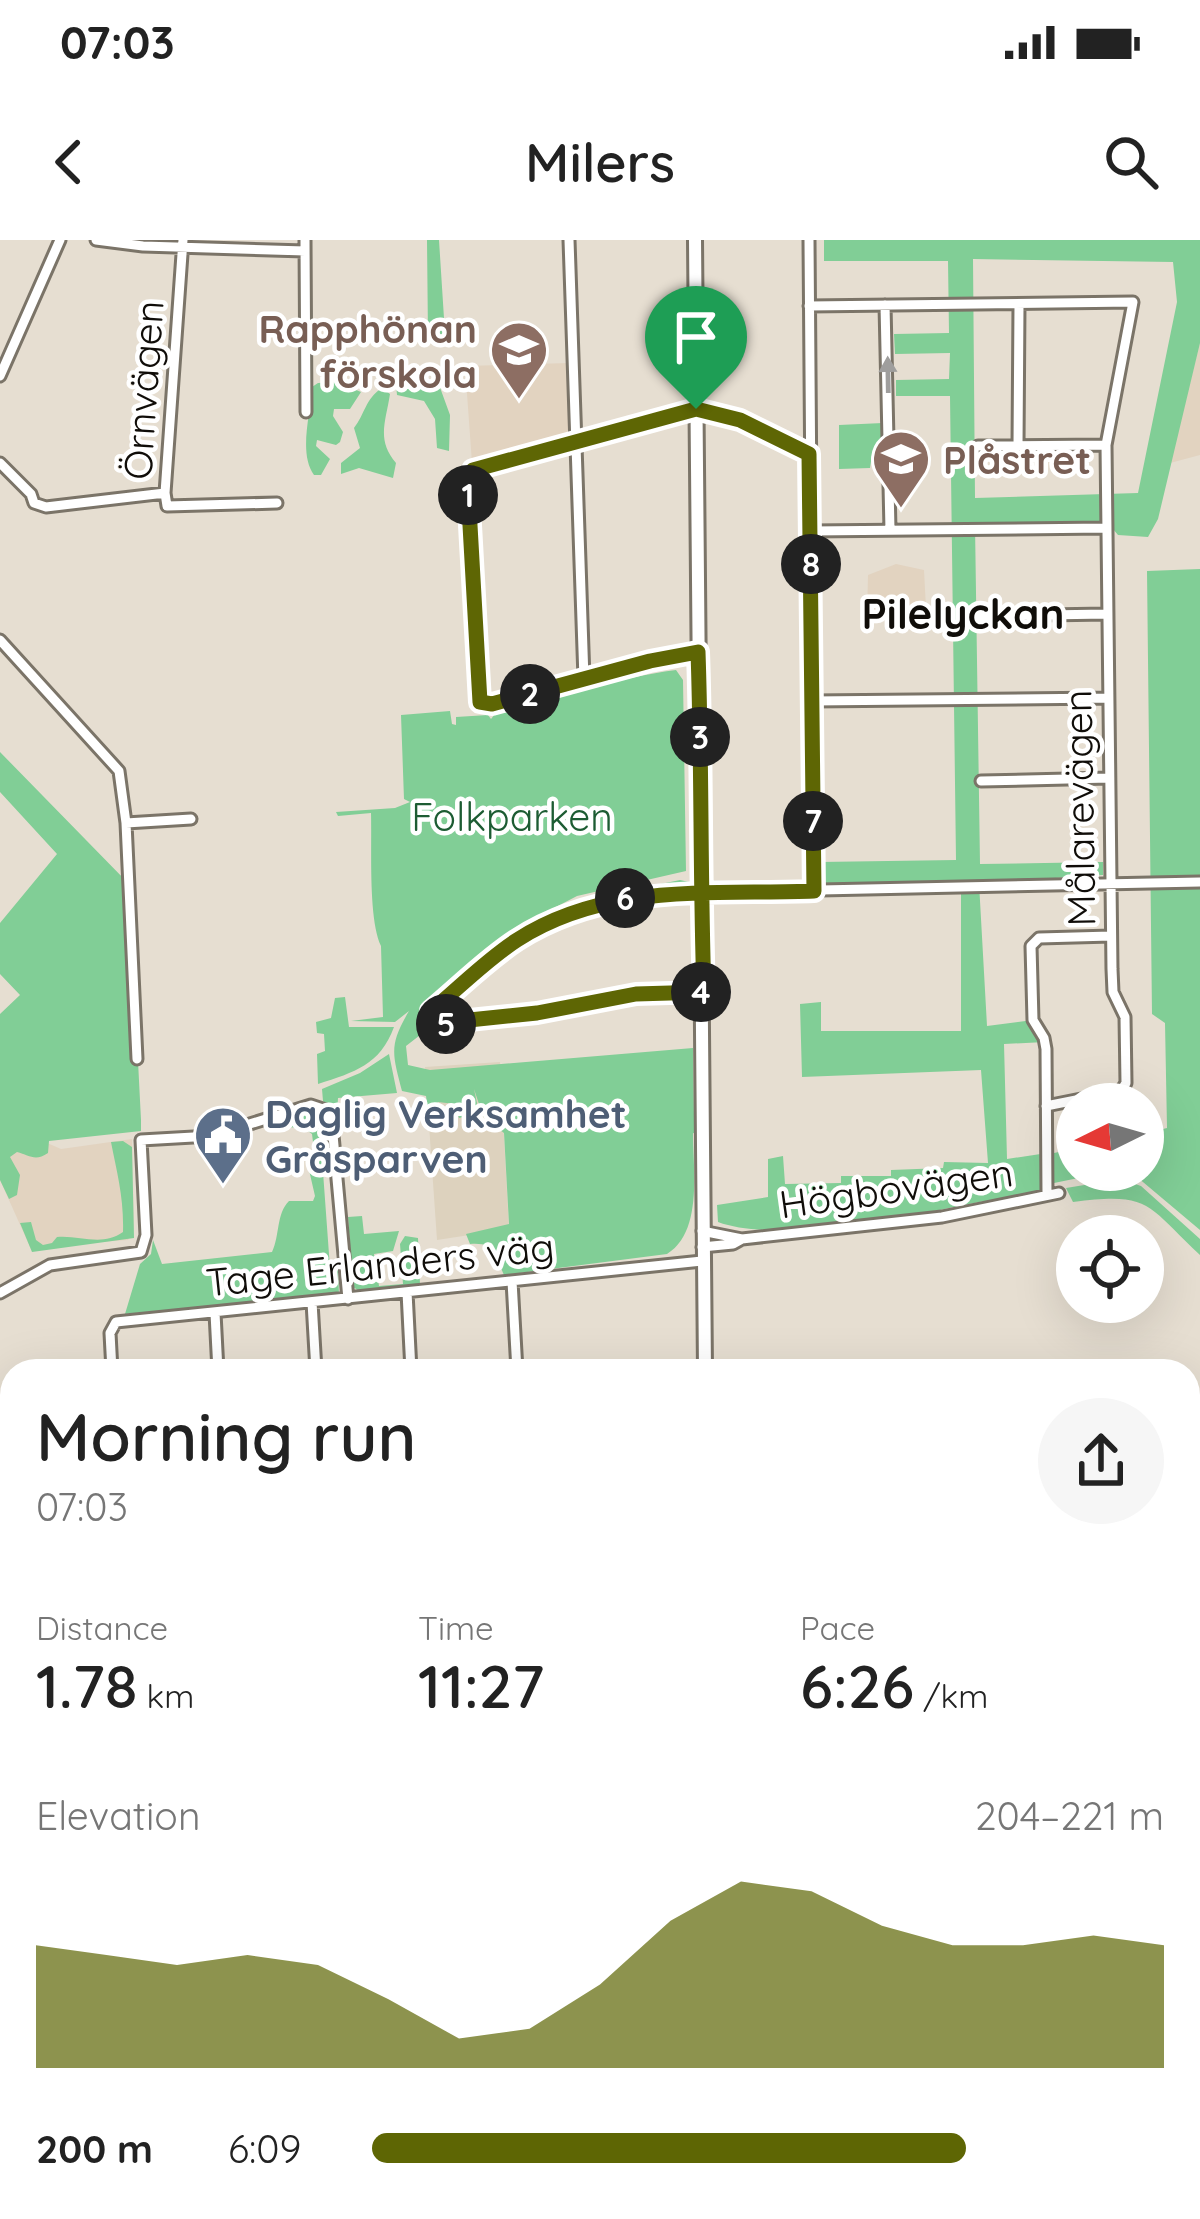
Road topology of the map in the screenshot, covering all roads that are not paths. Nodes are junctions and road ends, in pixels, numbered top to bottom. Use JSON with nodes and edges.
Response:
{"nodes":[{"id":1,"x":59,"y":240,"type":"edge"},
{"id":2,"x":96,"y":240,"type":"edge"},
{"id":3,"x":569,"y":240,"type":"edge"},
{"id":4,"x":695,"y":240,"type":"edge"},
{"id":5,"x":809,"y":240,"type":"edge"},
{"id":6,"x":183,"y":243,"type":"edge"},
{"id":7,"x":305,"y":245,"type":"edge"},
{"id":8,"x":885,"y":305,"type":"junction"},
{"id":9,"x":1018,"y":305,"type":"junction"},
{"id":10,"x":809,"y":306,"type":"junction"},
{"id":11,"x":0,"y":376,"type":"edge"},
{"id":12,"x":696,"y":409,"type":"junction"},
{"id":13,"x":306,"y":412,"type":"dead end"},
{"id":14,"x":576,"y":442,"type":"junction"},
{"id":15,"x":1106,"y":445,"type":"junction"},
{"id":16,"x":978,"y":446,"type":"dead end"},
{"id":17,"x":1018,"y":446,"type":"junction"},
{"id":18,"x":809,"y":454,"type":"junction"},
{"id":19,"x":0,"y":463,"type":"edge"},
{"id":20,"x":165,"y":493,"type":"junction"},
{"id":21,"x":278,"y":503,"type":"dead end"},
{"id":22,"x":1106,"y":528,"type":"junction"},
{"id":23,"x":890,"y":530,"type":"junction"},
{"id":24,"x":811,"y":531,"type":"junction"},
{"id":25,"x":1106,"y":614,"type":"junction"},
{"id":26,"x":980,"y":616,"type":"dead end"},
{"id":27,"x":0,"y":640,"type":"edge"},
{"id":28,"x":698,"y":652,"type":"junction"},
{"id":29,"x":584,"y":679,"type":"junction"},
{"id":30,"x":1108,"y":698,"type":"junction"},
{"id":31,"x":812,"y":701,"type":"junction"},
{"id":32,"x":1109,"y":778,"type":"junction"},
{"id":33,"x":982,"y":781,"type":"dead end"},
{"id":34,"x":191,"y":819,"type":"dead end"},
{"id":35,"x":126,"y":824,"type":"junction"},
{"id":36,"x":1200,"y":882,"type":"edge"},
{"id":37,"x":1111,"y":884,"type":"junction"},
{"id":38,"x":814,"y":891,"type":"junction"},
{"id":39,"x":702,"y":893,"type":"junction"},
{"id":40,"x":1111,"y":936,"type":"junction"},
{"id":41,"x":704,"y":992,"type":"junction"},
{"id":42,"x":136,"y":1059,"type":"dead end"},
{"id":43,"x":1046,"y":1106,"type":"junction"},
{"id":44,"x":702,"y":1231,"type":"junction"},
{"id":45,"x":742,"y":1239,"type":"junction"},
{"id":46,"x":702,"y":1254,"type":"junction"},
{"id":47,"x":512,"y":1281,"type":"junction"},
{"id":48,"x":406,"y":1292,"type":"junction"},
{"id":49,"x":0,"y":1293,"type":"edge"},
{"id":50,"x":348,"y":1299,"type":"junction"},
{"id":51,"x":312,"y":1302,"type":"junction"},
{"id":52,"x":215,"y":1312,"type":"junction"},
{"id":53,"x":111,"y":1359,"type":"edge"},
{"id":54,"x":217,"y":1359,"type":"edge"},
{"id":55,"x":315,"y":1359,"type":"edge"},
{"id":56,"x":410,"y":1359,"type":"edge"},
{"id":57,"x":516,"y":1359,"type":"edge"},
{"id":58,"x":705,"y":1359,"type":"edge"}],
"edges":[{"from":1,"to":11,"type":"street"},
{"from":2,"to":6,"type":"street"},
{"from":3,"to":14,"type":"street"},
{"from":4,"to":12,"type":"street"},
{"from":5,"to":10,"type":"street"},
{"from":6,"to":7,"type":"street"},
{"from":6,"to":20,"type":"street","name":"Örnvägen"},
{"from":7,"to":13,"type":"street"},
{"from":8,"to":9,"type":"street"},
{"from":8,"to":10,"type":"street"},
{"from":23,"to":8,"type":"street","one_way":true},
{"from":9,"to":15,"type":"street","name":"Målarevägen"},
{"from":9,"to":17,"type":"street"},
{"from":10,"to":18,"type":"street"},
{"from":12,"to":14,"type":"street"},
{"from":12,"to":18,"type":"street"},
{"from":12,"to":28,"type":"street"},
{"from":14,"to":29,"type":"street"},
{"from":14,"to":29,"type":"street"},
{"from":15,"to":17,"type":"street"},
{"from":15,"to":22,"type":"street","name":"Målarevägen"},
{"from":16,"to":17,"type":"street"},
{"from":18,"to":24,"type":"street"},
{"from":19,"to":20,"type":"street"},
{"from":20,"to":21,"type":"street","name":"Örnvägen"},
{"from":22,"to":23,"type":"street"},
{"from":22,"to":25,"type":"street","name":"Målarevägen"},
{"from":23,"to":24,"type":"street"},
{"from":24,"to":31,"type":"street"},
{"from":25,"to":26,"type":"street"},
{"from":25,"to":30,"type":"street","name":"Målarevägen"},
{"from":27,"to":35,"type":"street"},
{"from":28,"to":29,"type":"street"},
{"from":28,"to":39,"type":"street"},
{"from":30,"to":31,"type":"street"},
{"from":30,"to":32,"type":"street","name":"Målarevägen"},
{"from":31,"to":38,"type":"street"},
{"from":32,"to":33,"type":"street"},
{"from":32,"to":37,"type":"street","name":"Målarevägen"},
{"from":34,"to":35,"type":"street"},
{"from":35,"to":42,"type":"street"},
{"from":36,"to":37,"type":"street"},
{"from":37,"to":38,"type":"street"},
{"from":37,"to":40,"type":"street","name":"Målarevägen"},
{"from":38,"to":39,"type":"street"},
{"from":39,"to":41,"type":"street"},
{"from":39,"to":41,"type":"street"},
{"from":40,"to":43,"type":"street","name":"Målarevägen"},
{"from":40,"to":43,"type":"street"},
{"from":41,"to":44,"type":"street"},
{"from":43,"to":45,"type":"street","name":"Högbovägen"},
{"from":44,"to":45,"type":"street","name":"Högbovägen"},
{"from":44,"to":46,"type":"street"},
{"from":45,"to":46,"type":"street","name":"Högbovägen"},
{"from":46,"to":47,"type":"street","name":"Tage Erlanders väg"},
{"from":46,"to":58,"type":"street"},
{"from":47,"to":48,"type":"street","name":"Tage Erlanders väg"},
{"from":47,"to":57,"type":"street"},
{"from":48,"to":50,"type":"street","name":"Tage Erlanders väg"},
{"from":48,"to":56,"type":"street"},
{"from":49,"to":50,"type":"street"},
{"from":50,"to":51,"type":"street","name":"Tage Erlanders väg"},
{"from":51,"to":52,"type":"street","name":"Tage Erlanders väg"},
{"from":51,"to":55,"type":"street"},
{"from":52,"to":53,"type":"street","name":"Tage Erlanders väg"},
{"from":52,"to":54,"type":"street"}]}
